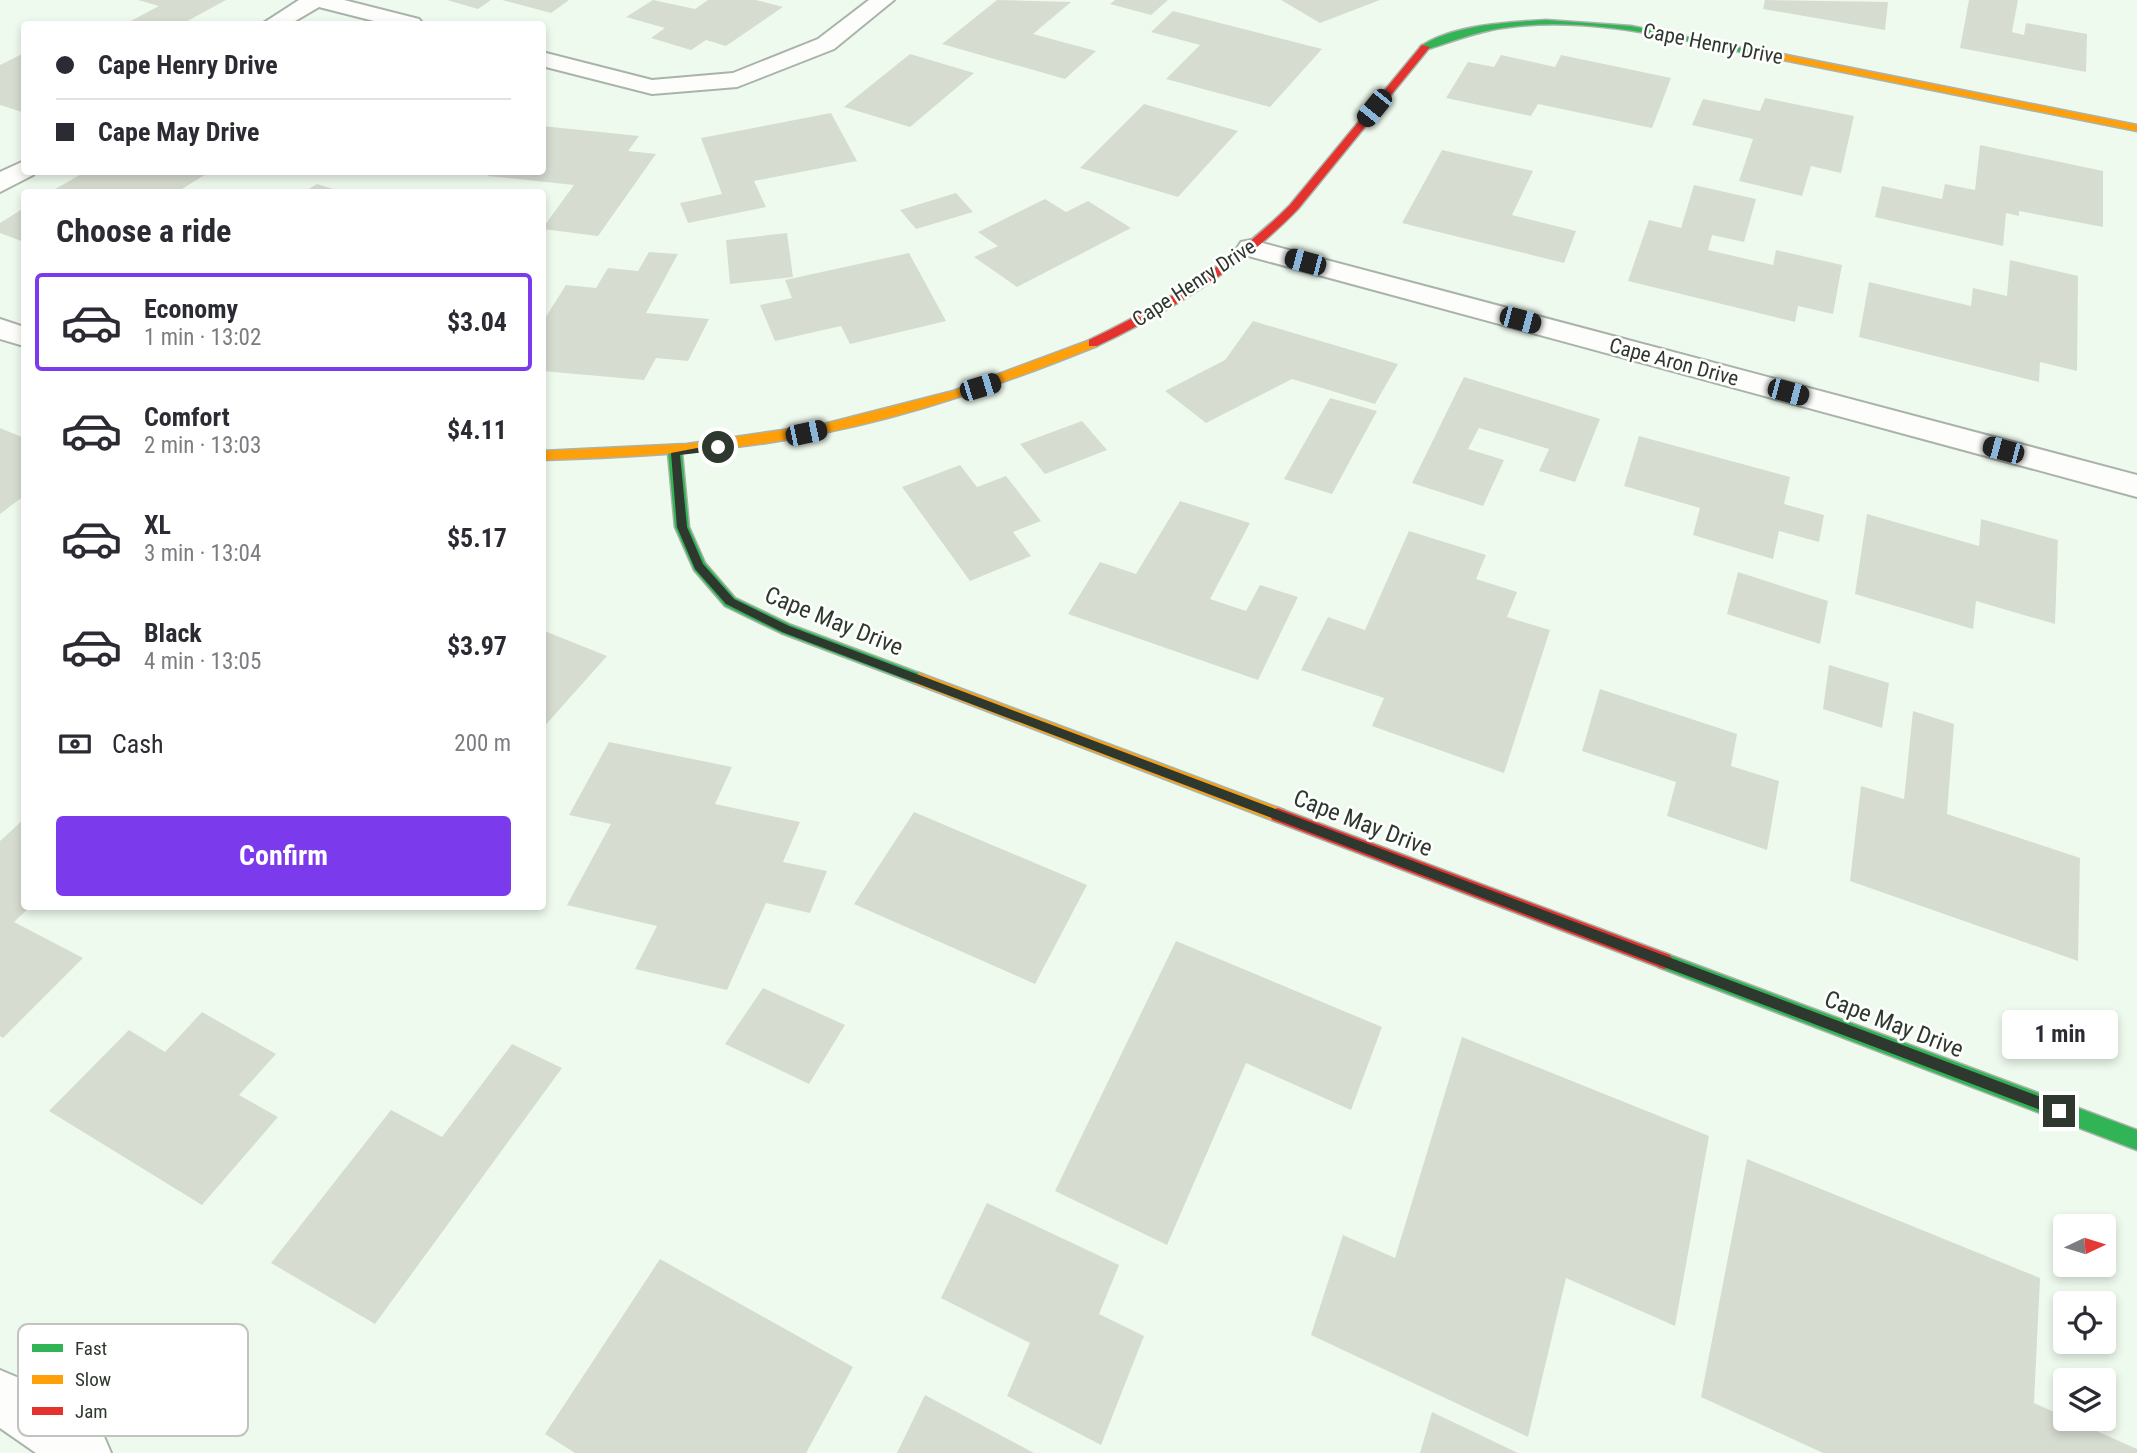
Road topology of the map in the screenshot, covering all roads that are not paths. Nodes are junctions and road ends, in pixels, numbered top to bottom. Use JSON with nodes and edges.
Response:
{"nodes":[{"id":1,"x":317,"y":0,"type":"edge"},
{"id":2,"x":883,"y":0,"type":"edge"},
{"id":3,"x":279,"y":21,"type":"edge"},
{"id":4,"x":399,"y":21,"type":"edge"},
{"id":5,"x":546,"y":60,"type":"edge"},
{"id":6,"x":2137,"y":128,"type":"edge"},
{"id":7,"x":21,"y":171,"type":"edge"},
{"id":8,"x":0,"y":184,"type":"edge"},
{"id":9,"x":1251,"y":248,"type":"junction"},
{"id":10,"x":0,"y":328,"type":"edge"},
{"id":11,"x":21,"y":336,"type":"edge"},
{"id":12,"x":675,"y":453,"type":"junction"},
{"id":13,"x":546,"y":456,"type":"edge"},
{"id":14,"x":2137,"y":486,"type":"edge"},
{"id":15,"x":2137,"y":1140,"type":"edge"},
{"id":16,"x":0,"y":1397,"type":"edge"},
{"id":17,"x":18,"y":1409,"type":"edge"},
{"id":18,"x":58,"y":1436,"type":"edge"},
{"id":19,"x":84,"y":1453,"type":"edge"}],
"edges":[{"from":1,"to":3,"type":"street"},
{"from":1,"to":4,"type":"street"},
{"from":2,"to":5,"type":"street"},
{"from":6,"to":9,"type":"street","name":"Cape Henry Drive"},
{"from":7,"to":8,"type":"street"},
{"from":9,"to":12,"type":"street","name":"Cape Henry Drive"},
{"from":9,"to":14,"type":"street","name":"Cape Aron Drive"},
{"from":10,"to":11,"type":"street"},
{"from":12,"to":13,"type":"street","name":"Cape Henry Drive"},
{"from":12,"to":15,"type":"street","name":"Cape May Drive"},
{"from":16,"to":17,"type":"street"},
{"from":18,"to":19,"type":"street"}]}
